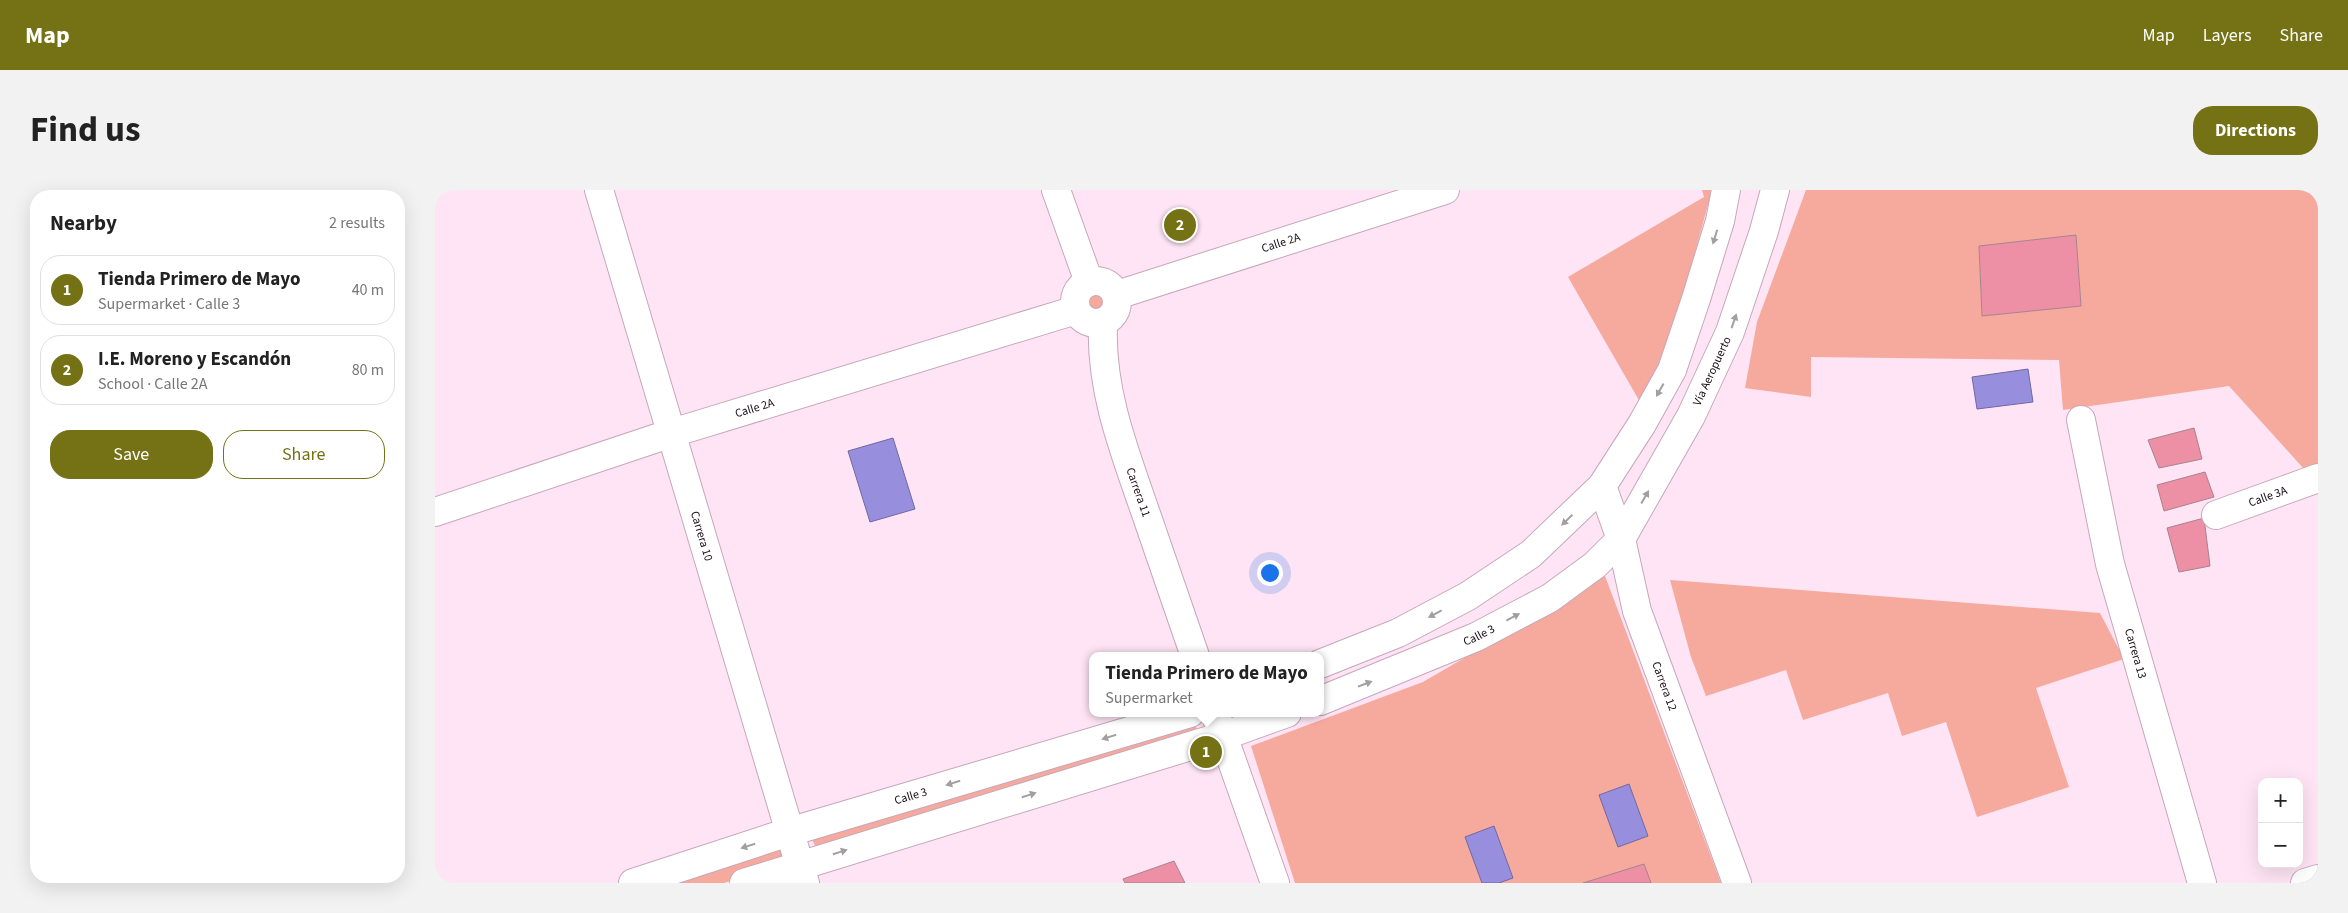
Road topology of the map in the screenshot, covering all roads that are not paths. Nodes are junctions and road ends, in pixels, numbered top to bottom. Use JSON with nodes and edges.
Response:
{"nodes":[{"id":1,"x":599,"y":190,"type":"edge"},
{"id":2,"x":1056,"y":190,"type":"edge"},
{"id":3,"x":1445,"y":190,"type":"edge"},
{"id":4,"x":1726,"y":190,"type":"edge"},
{"id":5,"x":1775,"y":190,"type":"edge"},
{"id":6,"x":1089,"y":282,"type":"junction"},
{"id":7,"x":1117,"y":295,"type":"junction"},
{"id":8,"x":1076,"y":310,"type":"junction"},
{"id":9,"x":1103,"y":323,"type":"junction"},
{"id":10,"x":2081,"y":420,"type":"dead end"},
{"id":11,"x":672,"y":433,"type":"junction"},
{"id":12,"x":2318,"y":478,"type":"edge"},
{"id":13,"x":1602,"y":486,"type":"junction"},
{"id":14,"x":435,"y":512,"type":"edge"},
{"id":15,"x":2216,"y":515,"type":"dead end"},
{"id":16,"x":1621,"y":539,"type":"junction"},
{"id":17,"x":1194,"y":652,"type":"edge"},
{"id":18,"x":1324,"y":662,"type":"edge"},
{"id":19,"x":1324,"y":699,"type":"edge"},
{"id":20,"x":1177,"y":717,"type":"edge"},
{"id":21,"x":1262,"y":717,"type":"edge"},
{"id":22,"x":1219,"y":724,"type":"edge"},
{"id":23,"x":991,"y":772,"type":"junction"},
{"id":24,"x":1003,"y":802,"type":"junction"},
{"id":25,"x":789,"y":832,"type":"junction"},
{"id":26,"x":802,"y":874,"type":"edge"},
{"id":27,"x":2318,"y":879,"type":"edge"},
{"id":28,"x":633,"y":883,"type":"edge"},
{"id":29,"x":744,"y":883,"type":"edge"},
{"id":30,"x":1275,"y":883,"type":"edge"},
{"id":31,"x":1737,"y":883,"type":"edge"},
{"id":32,"x":2202,"y":883,"type":"edge"},
{"id":33,"x":2305,"y":883,"type":"edge"}],
"edges":[{"from":1,"to":11,"type":"street","name":"Carrera 10"},
{"from":2,"to":6,"type":"street"},
{"from":3,"to":7,"type":"street","name":"Calle 2A"},
{"from":4,"to":13,"type":"street","one_way":true},
{"from":16,"to":5,"type":"street","name":"Vía Aeropuerto","one_way":true},
{"from":6,"to":7,"type":"street"},
{"from":6,"to":8,"type":"street"},
{"from":7,"to":9,"type":"street"},
{"from":8,"to":9,"type":"street"},
{"from":8,"to":11,"type":"street","name":"Calle 2A"},
{"from":9,"to":17,"type":"street","name":"Carrera 11"},
{"from":10,"to":32,"type":"street","name":"Carrera 13"},
{"from":11,"to":14,"type":"street","name":"Calle 2A"},
{"from":11,"to":25,"type":"street","name":"Carrera 10"},
{"from":12,"to":15,"type":"street","name":"Calle 3A"},
{"from":13,"to":16,"type":"street","name":"Carrera 12"},
{"from":13,"to":18,"type":"street","one_way":true},
{"from":19,"to":16,"type":"street","name":"Calle 3","one_way":true},
{"from":16,"to":31,"type":"street","name":"Carrera 12"},
{"from":20,"to":23,"type":"street","name":"Calle 3","one_way":true},
{"from":21,"to":22,"type":"street"},
{"from":24,"to":22,"type":"street","one_way":true},
{"from":22,"to":30,"type":"street"},
{"from":23,"to":24,"type":"street"},
{"from":23,"to":25,"type":"street","name":"Calle 3","one_way":true},
{"from":26,"to":24,"type":"street","one_way":true},
{"from":25,"to":26,"type":"street","name":"Carrera 10"},
{"from":25,"to":28,"type":"street","name":"Calle 3","one_way":true},
{"from":26,"to":29,"type":"street"},
{"from":27,"to":33,"type":"street"}]}
